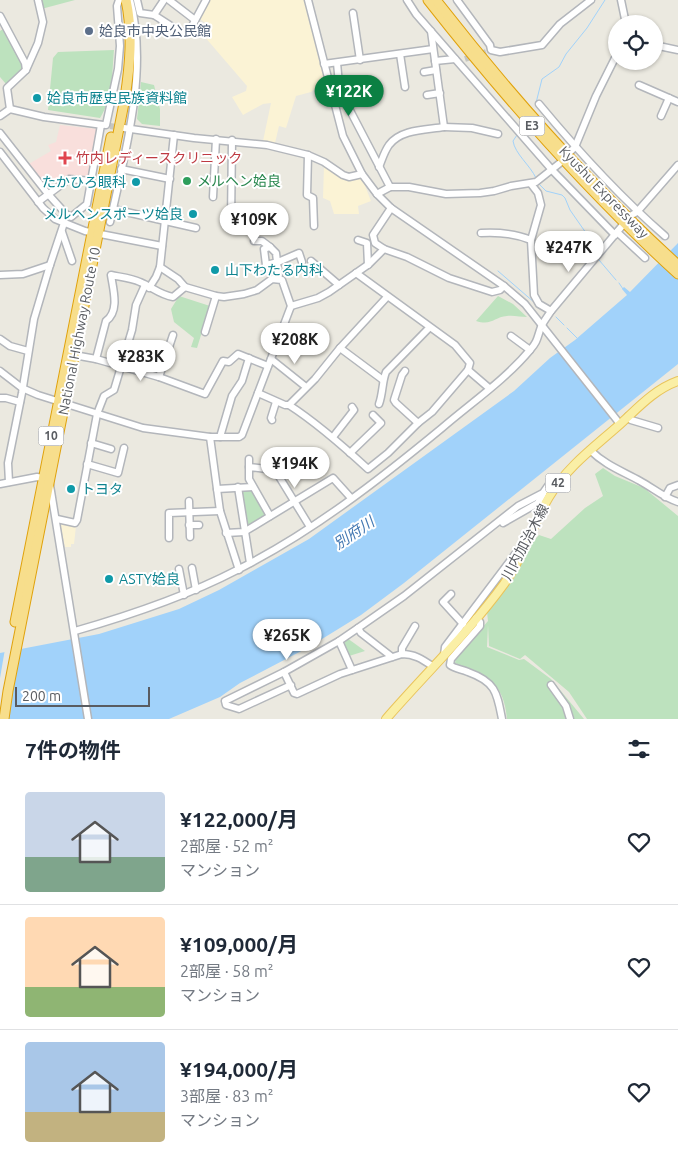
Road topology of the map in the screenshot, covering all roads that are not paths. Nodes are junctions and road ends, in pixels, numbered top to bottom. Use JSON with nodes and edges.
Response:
{"nodes":[{"id":1,"x":38,"y":0,"type":"edge"},
{"id":2,"x":119,"y":0,"type":"edge"},
{"id":3,"x":126,"y":0,"type":"edge"},
{"id":4,"x":130,"y":0,"type":"edge"},
{"id":5,"x":137,"y":0,"type":"edge"},
{"id":6,"x":164,"y":0,"type":"edge"},
{"id":7,"x":169,"y":0,"type":"edge"},
{"id":8,"x":206,"y":0,"type":"edge"},
{"id":9,"x":308,"y":0,"type":"edge"},
{"id":10,"x":407,"y":0,"type":"edge"},
{"id":11,"x":428,"y":0,"type":"edge"},
{"id":12,"x":436,"y":0,"type":"edge"},
{"id":13,"x":457,"y":0,"type":"edge"},
{"id":14,"x":591,"y":0,"type":"edge"},
{"id":15,"x":621,"y":0,"type":"edge"},
{"id":16,"x":353,"y":14,"type":"dead end"},
{"id":17,"x":154,"y":15,"type":"junction"},
{"id":18,"x":624,"y":15,"type":"edge"},
{"id":19,"x":0,"y":16,"type":"edge"},
{"id":20,"x":195,"y":20,"type":"junction"},
{"id":21,"x":432,"y":31,"type":"junction"},
{"id":22,"x":663,"y":47,"type":"edge"},
{"id":23,"x":433,"y":49,"type":"junction"},
{"id":24,"x":678,"y":50,"type":"edge"},
{"id":25,"x":400,"y":54,"type":"junction"},
{"id":26,"x":360,"y":60,"type":"junction"},
{"id":27,"x":460,"y":60,"type":"junction"},
{"id":28,"x":435,"y":61,"type":"junction"},
{"id":29,"x":337,"y":63,"type":"junction"},
{"id":30,"x":324,"y":64,"type":"junction"},
{"id":31,"x":26,"y":70,"type":"junction"},
{"id":32,"x":436,"y":70,"type":"junction"},
{"id":33,"x":609,"y":70,"type":"edge"},
{"id":34,"x":424,"y":72,"type":"dead end"},
{"id":35,"x":0,"y":82,"type":"edge"},
{"id":36,"x":639,"y":85,"type":"dead end"},
{"id":37,"x":405,"y":87,"type":"dead end"},
{"id":38,"x":7,"y":88,"type":"junction"},
{"id":39,"x":440,"y":93,"type":"junction"},
{"id":40,"x":427,"y":95,"type":"dead end"},
{"id":41,"x":669,"y":98,"type":"junction"},
{"id":42,"x":678,"y":102,"type":"edge"},
{"id":43,"x":539,"y":104,"type":"dead end"},
{"id":44,"x":10,"y":110,"type":"junction"},
{"id":45,"x":0,"y":116,"type":"edge"},
{"id":46,"x":661,"y":116,"type":"dead end"},
{"id":47,"x":106,"y":125,"type":"junction"},
{"id":48,"x":444,"y":127,"type":"junction"},
{"id":49,"x":127,"y":128,"type":"junction"},
{"id":50,"x":0,"y":133,"type":"edge"},
{"id":51,"x":498,"y":134,"type":"dead end"},
{"id":52,"x":174,"y":135,"type":"junction"},
{"id":53,"x":216,"y":139,"type":"junction"},
{"id":54,"x":232,"y":140,"type":"junction"},
{"id":55,"x":572,"y":149,"type":"junction"},
{"id":56,"x":0,"y":152,"type":"edge"},
{"id":57,"x":308,"y":155,"type":"junction"},
{"id":58,"x":560,"y":163,"type":"dead end"},
{"id":59,"x":678,"y":165,"type":"edge"},
{"id":60,"x":379,"y":167,"type":"junction"},
{"id":61,"x":121,"y":170,"type":"junction"},
{"id":62,"x":553,"y":171,"type":"junction"},
{"id":63,"x":362,"y":174,"type":"junction"},
{"id":64,"x":170,"y":179,"type":"junction"},
{"id":65,"x":91,"y":181,"type":"junction"},
{"id":66,"x":531,"y":184,"type":"junction"},
{"id":67,"x":390,"y":187,"type":"junction"},
{"id":68,"x":48,"y":194,"type":"junction"},
{"id":69,"x":377,"y":194,"type":"junction"},
{"id":70,"x":212,"y":197,"type":"dead end"},
{"id":71,"x":38,"y":202,"type":"junction"},
{"id":72,"x":391,"y":208,"type":"junction"},
{"id":73,"x":113,"y":209,"type":"junction"},
{"id":74,"x":637,"y":212,"type":"junction"},
{"id":75,"x":630,"y":216,"type":"dead end"},
{"id":76,"x":166,"y":220,"type":"junction"},
{"id":77,"x":231,"y":220,"type":"dead end"},
{"id":78,"x":110,"y":222,"type":"dead end"},
{"id":79,"x":64,"y":223,"type":"junction"},
{"id":80,"x":314,"y":226,"type":"dead end"},
{"id":81,"x":196,"y":228,"type":"dead end"},
{"id":82,"x":62,"y":231,"type":"junction"},
{"id":83,"x":618,"y":231,"type":"junction"},
{"id":84,"x":95,"y":233,"type":"junction"},
{"id":85,"x":481,"y":233,"type":"dead end"},
{"id":86,"x":664,"y":236,"type":"dead end"},
{"id":87,"x":358,"y":240,"type":"dead end"},
{"id":88,"x":531,"y":240,"type":"junction"},
{"id":89,"x":254,"y":241,"type":"dead end"},
{"id":90,"x":647,"y":241,"type":"junction"},
{"id":91,"x":162,"y":246,"type":"junction"},
{"id":92,"x":270,"y":248,"type":"junction"},
{"id":93,"x":384,"y":249,"type":"junction"},
{"id":94,"x":645,"y":258,"type":"dead end"},
{"id":95,"x":72,"y":261,"type":"dead end"},
{"id":96,"x":311,"y":261,"type":"dead end"},
{"id":97,"x":278,"y":262,"type":"junction"},
{"id":98,"x":302,"y":262,"type":"dead end"},
{"id":99,"x":50,"y":265,"type":"junction"},
{"id":100,"x":368,"y":265,"type":"junction"},
{"id":101,"x":678,"y":265,"type":"edge"},
{"id":102,"x":160,"y":267,"type":"junction"},
{"id":103,"x":356,"y":273,"type":"junction"},
{"id":104,"x":678,"y":274,"type":"edge"},
{"id":105,"x":0,"y":275,"type":"edge"},
{"id":106,"x":279,"y":279,"type":"junction"},
{"id":107,"x":339,"y":285,"type":"junction"},
{"id":108,"x":147,"y":286,"type":"junction"},
{"id":109,"x":504,"y":286,"type":"junction"},
{"id":110,"x":185,"y":287,"type":"junction"},
{"id":111,"x":216,"y":296,"type":"junction"},
{"id":112,"x":387,"y":297,"type":"junction"},
{"id":113,"x":291,"y":306,"type":"junction"},
{"id":114,"x":551,"y":311,"type":"junction"},
{"id":115,"x":541,"y":326,"type":"junction"},
{"id":116,"x":430,"y":328,"type":"junction"},
{"id":117,"x":205,"y":332,"type":"dead end"},
{"id":118,"x":173,"y":335,"type":"dead end"},
{"id":119,"x":511,"y":336,"type":"dead end"},
{"id":120,"x":0,"y":339,"type":"edge"},
{"id":121,"x":340,"y":348,"type":"junction"},
{"id":122,"x":530,"y":350,"type":"junction"},
{"id":123,"x":28,"y":351,"type":"junction"},
{"id":124,"x":74,"y":355,"type":"junction"},
{"id":125,"x":249,"y":358,"type":"junction"},
{"id":126,"x":96,"y":359,"type":"junction"},
{"id":127,"x":269,"y":363,"type":"junction"},
{"id":128,"x":122,"y":365,"type":"junction"},
{"id":129,"x":468,"y":370,"type":"junction"},
{"id":130,"x":0,"y":371,"type":"edge"},
{"id":131,"x":405,"y":371,"type":"dead end"},
{"id":132,"x":158,"y":377,"type":"junction"},
{"id":133,"x":383,"y":380,"type":"junction"},
{"id":134,"x":678,"y":381,"type":"edge"},
{"id":135,"x":306,"y":387,"type":"junction"},
{"id":136,"x":22,"y":388,"type":"junction"},
{"id":137,"x":489,"y":388,"type":"junction"},
{"id":138,"x":258,"y":393,"type":"junction"},
{"id":139,"x":0,"y":398,"type":"edge"},
{"id":140,"x":20,"y":402,"type":"junction"},
{"id":141,"x":276,"y":402,"type":"junction"},
{"id":142,"x":61,"y":403,"type":"junction"},
{"id":143,"x":379,"y":404,"type":"dead end"},
{"id":144,"x":289,"y":405,"type":"junction"},
{"id":145,"x":352,"y":407,"type":"dead end"},
{"id":146,"x":97,"y":414,"type":"junction"},
{"id":147,"x":373,"y":415,"type":"dead end"},
{"id":148,"x":628,"y":416,"type":"junction"},
{"id":149,"x":272,"y":420,"type":"dead end"},
{"id":150,"x":618,"y":422,"type":"junction"},
{"id":151,"x":418,"y":423,"type":"junction"},
{"id":152,"x":658,"y":428,"type":"dead end"},
{"id":153,"x":210,"y":437,"type":"junction"},
{"id":154,"x":220,"y":437,"type":"junction"},
{"id":155,"x":333,"y":437,"type":"junction"},
{"id":156,"x":91,"y":443,"type":"junction"},
{"id":157,"x":124,"y":448,"type":"dead end"},
{"id":158,"x":111,"y":449,"type":"dead end"},
{"id":159,"x":590,"y":450,"type":"junction"},
{"id":160,"x":350,"y":453,"type":"junction"},
{"id":161,"x":249,"y":459,"type":"dead end"},
{"id":162,"x":87,"y":464,"type":"junction"},
{"id":163,"x":291,"y":466,"type":"dead end"},
{"id":164,"x":248,"y":467,"type":"junction"},
{"id":165,"x":368,"y":469,"type":"junction"},
{"id":166,"x":275,"y":470,"type":"junction"},
{"id":167,"x":46,"y":478,"type":"junction"},
{"id":168,"x":377,"y":479,"type":"junction"},
{"id":169,"x":9,"y":482,"type":"junction"},
{"id":170,"x":558,"y":482,"type":"junction"},
{"id":171,"x":0,"y":484,"type":"edge"},
{"id":172,"x":678,"y":485,"type":"edge"},
{"id":173,"x":238,"y":487,"type":"junction"},
{"id":174,"x":253,"y":487,"type":"junction"},
{"id":175,"x":218,"y":489,"type":"junction"},
{"id":176,"x":543,"y":493,"type":"junction"},
{"id":177,"x":665,"y":497,"type":"junction"},
{"id":178,"x":351,"y":498,"type":"junction"},
{"id":179,"x":189,"y":501,"type":"dead end"},
{"id":180,"x":295,"y":502,"type":"junction"},
{"id":181,"x":678,"y":502,"type":"edge"},
{"id":182,"x":220,"y":511,"type":"junction"},
{"id":183,"x":189,"y":512,"type":"junction"},
{"id":184,"x":39,"y":516,"type":"junction"},
{"id":185,"x":270,"y":516,"type":"junction"},
{"id":186,"x":57,"y":520,"type":"junction"},
{"id":187,"x":189,"y":525,"type":"junction"},
{"id":188,"x":199,"y":525,"type":"dead end"},
{"id":189,"x":310,"y":528,"type":"junction"},
{"id":190,"x":244,"y":532,"type":"junction"},
{"id":191,"x":226,"y":533,"type":"junction"},
{"id":192,"x":190,"y":536,"type":"dead end"},
{"id":193,"x":483,"y":537,"type":"dead end"},
{"id":194,"x":169,"y":538,"type":"dead end"},
{"id":195,"x":525,"y":546,"type":"junction"},
{"id":196,"x":250,"y":563,"type":"junction"},
{"id":197,"x":192,"y":568,"type":"dead end"},
{"id":198,"x":179,"y":569,"type":"dead end"},
{"id":199,"x":238,"y":570,"type":"junction"},
{"id":200,"x":196,"y":590,"type":"junction"},
{"id":201,"x":451,"y":594,"type":"dead end"},
{"id":202,"x":184,"y":595,"type":"junction"},
{"id":203,"x":476,"y":618,"type":"junction"},
{"id":204,"x":463,"y":624,"type":"junction"},
{"id":205,"x":415,"y":626,"type":"dead end"},
{"id":206,"x":358,"y":628,"type":"junction"},
{"id":207,"x":75,"y":633,"type":"junction"},
{"id":208,"x":15,"y":640,"type":"junction"},
{"id":209,"x":339,"y":641,"type":"junction"},
{"id":210,"x":403,"y":648,"type":"junction"},
{"id":211,"x":444,"y":654,"type":"junction"},
{"id":212,"x":392,"y":657,"type":"junction"},
{"id":213,"x":432,"y":666,"type":"junction"},
{"id":214,"x":352,"y":670,"type":"junction"},
{"id":215,"x":284,"y":672,"type":"junction"},
{"id":216,"x":291,"y":685,"type":"junction"},
{"id":217,"x":551,"y":685,"type":"dead end"},
{"id":218,"x":0,"y":701,"type":"edge"},
{"id":219,"x":4,"y":719,"type":"edge"},
{"id":220,"x":88,"y":719,"type":"edge"},
{"id":221,"x":386,"y":719,"type":"edge"},
{"id":222,"x":502,"y":719,"type":"edge"},
{"id":223,"x":570,"y":719,"type":"edge"}],
"edges":[{"from":1,"to":31,"type":"street"},
{"from":2,"to":47,"type":"street"},
{"from":2,"to":84,"type":"highway","name":"National Highway Route 10","number":"10"},
{"from":3,"to":84,"type":"highway","name":"National Highway Route 10","number":"10"},
{"from":4,"to":49,"type":"street"},
{"from":5,"to":17,"type":"street"},
{"from":6,"to":17,"type":"street"},
{"from":7,"to":20,"type":"street"},
{"from":8,"to":20,"type":"street"},
{"from":9,"to":30,"type":"street"},
{"from":10,"to":21,"type":"street"},
{"from":11,"to":90,"type":"highway","name":"Kyushu Expressway","number":"E3"},
{"from":12,"to":90,"type":"highway","name":"Kyushu Expressway","number":"E3"},
{"from":13,"to":14,"type":"street"},
{"from":15,"to":18,"type":"street"},
{"from":16,"to":26,"type":"street"},
{"from":17,"to":20,"type":"street"},
{"from":19,"to":31,"type":"street"},
{"from":21,"to":23,"type":"street"},
{"from":21,"to":27,"type":"street"},
{"from":22,"to":24,"type":"street"},
{"from":23,"to":25,"type":"street"},
{"from":23,"to":28,"type":"street"},
{"from":25,"to":26,"type":"street"},
{"from":25,"to":37,"type":"street"},
{"from":26,"to":29,"type":"street"},
{"from":27,"to":28,"type":"street"},
{"from":27,"to":62,"type":"street"},
{"from":28,"to":32,"type":"street"},
{"from":29,"to":30,"type":"street"},
{"from":29,"to":60,"type":"street"},
{"from":30,"to":63,"type":"street"},
{"from":31,"to":38,"type":"street"},
{"from":32,"to":34,"type":"street"},
{"from":32,"to":39,"type":"street"},
{"from":33,"to":55,"type":"street"},
{"from":35,"to":38,"type":"street"},
{"from":36,"to":41,"type":"street"},
{"from":38,"to":44,"type":"street"},
{"from":39,"to":40,"type":"street"},
{"from":39,"to":48,"type":"street"},
{"from":41,"to":42,"type":"street"},
{"from":41,"to":46,"type":"street"},
{"from":43,"to":55,"type":"street"},
{"from":44,"to":45,"type":"street"},
{"from":44,"to":47,"type":"street"},
{"from":47,"to":65,"type":"street"},
{"from":48,"to":51,"type":"street"},
{"from":48,"to":60,"type":"street"},
{"from":49,"to":52,"type":"street"},
{"from":49,"to":61,"type":"street"},
{"from":50,"to":68,"type":"street"},
{"from":52,"to":53,"type":"street"},
{"from":52,"to":64,"type":"street"},
{"from":53,"to":54,"type":"street"},
{"from":53,"to":70,"type":"street"},
{"from":54,"to":57,"type":"street"},
{"from":54,"to":77,"type":"street"},
{"from":55,"to":74,"type":"street"},
{"from":56,"to":71,"type":"street"},
{"from":57,"to":63,"type":"street"},
{"from":57,"to":80,"type":"street"},
{"from":58,"to":62,"type":"street"},
{"from":59,"to":74,"type":"street"},
{"from":60,"to":67,"type":"street"},
{"from":61,"to":64,"type":"street"},
{"from":61,"to":73,"type":"street"},
{"from":62,"to":66,"type":"street"},
{"from":62,"to":83,"type":"street"},
{"from":63,"to":69,"type":"street"},
{"from":64,"to":76,"type":"street"},
{"from":65,"to":68,"type":"street"},
{"from":65,"to":68,"type":"street"},
{"from":66,"to":67,"type":"street"},
{"from":66,"to":88,"type":"street"},
{"from":67,"to":69,"type":"street"},
{"from":68,"to":71,"type":"street"},
{"from":69,"to":72,"type":"street"},
{"from":71,"to":79,"type":"street"},
{"from":72,"to":93,"type":"street"},
{"from":72,"to":109,"type":"street"},
{"from":73,"to":76,"type":"street"},
{"from":73,"to":78,"type":"street"},
{"from":74,"to":75,"type":"street"},
{"from":74,"to":86,"type":"street"},
{"from":76,"to":81,"type":"street"},
{"from":76,"to":91,"type":"street"},
{"from":79,"to":82,"type":"street"},
{"from":79,"to":84,"type":"street"},
{"from":82,"to":95,"type":"street"},
{"from":82,"to":99,"type":"street"},
{"from":83,"to":94,"type":"street"},
{"from":83,"to":114,"type":"street"},
{"from":84,"to":91,"type":"street"},
{"from":84,"to":124,"type":"highway","name":"National Highway Route 10","number":"10"},
{"from":84,"to":142,"type":"highway","name":"National Highway Route 10","number":"10"},
{"from":85,"to":88,"type":"street"},
{"from":87,"to":100,"type":"street"},
{"from":88,"to":114,"type":"street"},
{"from":89,"to":92,"type":"street"},
{"from":90,"to":101,"type":"highway","name":"Kyushu Expressway","number":"E3"},
{"from":90,"to":104,"type":"highway","name":"Kyushu Expressway","number":"E3"},
{"from":91,"to":102,"type":"street"},
{"from":92,"to":97,"type":"street"},
{"from":92,"to":97,"type":"street"},
{"from":93,"to":100,"type":"street"},
{"from":93,"to":109,"type":"street"},
{"from":96,"to":107,"type":"street"},
{"from":97,"to":98,"type":"street"},
{"from":97,"to":106,"type":"street"},
{"from":99,"to":105,"type":"street"},
{"from":99,"to":123,"type":"street"},
{"from":100,"to":103,"type":"street"},
{"from":102,"to":108,"type":"street"},
{"from":102,"to":110,"type":"street"},
{"from":103,"to":107,"type":"street"},
{"from":103,"to":112,"type":"street"},
{"from":106,"to":111,"type":"street"},
{"from":106,"to":113,"type":"street"},
{"from":107,"to":113,"type":"street"},
{"from":108,"to":110,"type":"street"},
{"from":108,"to":126,"type":"street"},
{"from":108,"to":128,"type":"street"},
{"from":109,"to":115,"type":"street"},
{"from":110,"to":111,"type":"street"},
{"from":111,"to":117,"type":"street"},
{"from":112,"to":116,"type":"street"},
{"from":112,"to":121,"type":"street"},
{"from":113,"to":127,"type":"street"},
{"from":114,"to":115,"type":"street"},
{"from":115,"to":122,"type":"street"},
{"from":115,"to":150,"type":"street"},
{"from":116,"to":129,"type":"street"},
{"from":116,"to":133,"type":"street"},
{"from":118,"to":132,"type":"street"},
{"from":119,"to":122,"type":"street"},
{"from":120,"to":123,"type":"street"},
{"from":121,"to":133,"type":"street"},
{"from":121,"to":135,"type":"street"},
{"from":122,"to":137,"type":"street"},
{"from":123,"to":136,"type":"street"},
{"from":124,"to":126,"type":"street"},
{"from":124,"to":142,"type":"highway","name":"National Highway Route 10","number":"10"},
{"from":125,"to":127,"type":"street"},
{"from":125,"to":132,"type":"street"},
{"from":125,"to":154,"type":"street"},
{"from":126,"to":128,"type":"street"},
{"from":127,"to":135,"type":"street"},
{"from":127,"to":138,"type":"street"},
{"from":128,"to":132,"type":"street"},
{"from":128,"to":146,"type":"street"},
{"from":129,"to":137,"type":"street"},
{"from":129,"to":151,"type":"street"},
{"from":130,"to":136,"type":"street"},
{"from":131,"to":151,"type":"street"},
{"from":133,"to":143,"type":"street"},
{"from":134,"to":148,"type":"main road","name":"川内加治木線","number":"42"},
{"from":135,"to":144,"type":"street"},
{"from":136,"to":140,"type":"street"},
{"from":136,"to":142,"type":"street"},
{"from":137,"to":168,"type":"street"},
{"from":138,"to":141,"type":"street"},
{"from":138,"to":154,"type":"street"},
{"from":139,"to":140,"type":"street"},
{"from":140,"to":169,"type":"street"},
{"from":141,"to":144,"type":"street"},
{"from":141,"to":149,"type":"street"},
{"from":142,"to":146,"type":"street"},
{"from":142,"to":167,"type":"highway","name":"National Highway Route 10","number":"10"},
{"from":144,"to":155,"type":"street"},
{"from":145,"to":155,"type":"street"},
{"from":146,"to":153,"type":"street"},
{"from":146,"to":156,"type":"street"},
{"from":147,"to":160,"type":"street"},
{"from":148,"to":150,"type":"main road","name":"川内加治木線","number":"42"},
{"from":148,"to":152,"type":"street"},
{"from":150,"to":159,"type":"main road","name":"川内加治木線","number":"42"},
{"from":151,"to":165,"type":"street"},
{"from":153,"to":154,"type":"street"},
{"from":153,"to":175,"type":"street"},
{"from":155,"to":160,"type":"street"},
{"from":156,"to":158,"type":"street"},
{"from":156,"to":162,"type":"street"},
{"from":157,"to":162,"type":"street"},
{"from":159,"to":170,"type":"main road","name":"川内加治木線","number":"42"},
{"from":159,"to":177,"type":"street"},
{"from":160,"to":165,"type":"street"},
{"from":161,"to":164,"type":"street"},
{"from":162,"to":186,"type":"street"},
{"from":163,"to":166,"type":"street"},
{"from":164,"to":166,"type":"street"},
{"from":164,"to":174,"type":"street"},
{"from":165,"to":168,"type":"street"},
{"from":166,"to":180,"type":"street"},
{"from":167,"to":169,"type":"street"},
{"from":167,"to":184,"type":"highway","name":"National Highway Route 10","number":"10"},
{"from":167,"to":186,"type":"street"},
{"from":168,"to":178,"type":"street"},
{"from":169,"to":171,"type":"street"},
{"from":170,"to":176,"type":"street"},
{"from":170,"to":195,"type":"main road","name":"川内加治木線","number":"42"},
{"from":172,"to":177,"type":"street"},
{"from":173,"to":174,"type":"street"},
{"from":173,"to":175,"type":"street"},
{"from":173,"to":190,"type":"street"},
{"from":174,"to":185,"type":"street"},
{"from":175,"to":182,"type":"street"},
{"from":176,"to":193,"type":"street"},
{"from":176,"to":206,"type":"street"},
{"from":177,"to":181,"type":"street"},
{"from":178,"to":180,"type":"street"},
{"from":178,"to":189,"type":"street"},
{"from":179,"to":183,"type":"street"},
{"from":180,"to":185,"type":"street"},
{"from":180,"to":189,"type":"street"},
{"from":182,"to":183,"type":"street"},
{"from":182,"to":191,"type":"street"},
{"from":183,"to":187,"type":"street"},
{"from":183,"to":194,"type":"street"},
{"from":184,"to":186,"type":"street"},
{"from":184,"to":208,"type":"highway","name":"National Highway Route 10","number":"10"},
{"from":185,"to":190,"type":"street"},
{"from":186,"to":207,"type":"street"},
{"from":187,"to":188,"type":"street"},
{"from":187,"to":192,"type":"street"},
{"from":189,"to":196,"type":"street"},
{"from":190,"to":191,"type":"street"},
{"from":190,"to":196,"type":"street"},
{"from":191,"to":199,"type":"street"},
{"from":195,"to":203,"type":"main road","name":"川内加治木線","number":"42"},
{"from":195,"to":204,"type":"street"},
{"from":196,"to":199,"type":"street"},
{"from":197,"to":200,"type":"street"},
{"from":198,"to":202,"type":"street"},
{"from":199,"to":200,"type":"street"},
{"from":200,"to":202,"type":"street"},
{"from":201,"to":204,"type":"street"},
{"from":202,"to":207,"type":"street"},
{"from":203,"to":211,"type":"main road","name":"川内加治木線","number":"42"},
{"from":203,"to":222,"type":"street"},
{"from":204,"to":211,"type":"street"},
{"from":205,"to":210,"type":"street"},
{"from":206,"to":209,"type":"street"},
{"from":206,"to":212,"type":"street"},
{"from":207,"to":220,"type":"street"},
{"from":208,"to":218,"type":"highway","name":"National Highway Route 10","number":"10"},
{"from":208,"to":219,"type":"highway","name":"National Highway Route 10","number":"10"},
{"from":209,"to":214,"type":"street"},
{"from":209,"to":215,"type":"street"},
{"from":210,"to":212,"type":"street"},
{"from":210,"to":213,"type":"street"},
{"from":211,"to":213,"type":"main road","name":"川内加治木線","number":"42"},
{"from":212,"to":214,"type":"street"},
{"from":213,"to":221,"type":"main road","name":"川内加治木線","number":"42"},
{"from":214,"to":216,"type":"street"},
{"from":215,"to":216,"type":"street"},
{"from":215,"to":216,"type":"street"},
{"from":217,"to":223,"type":"street"}]}
